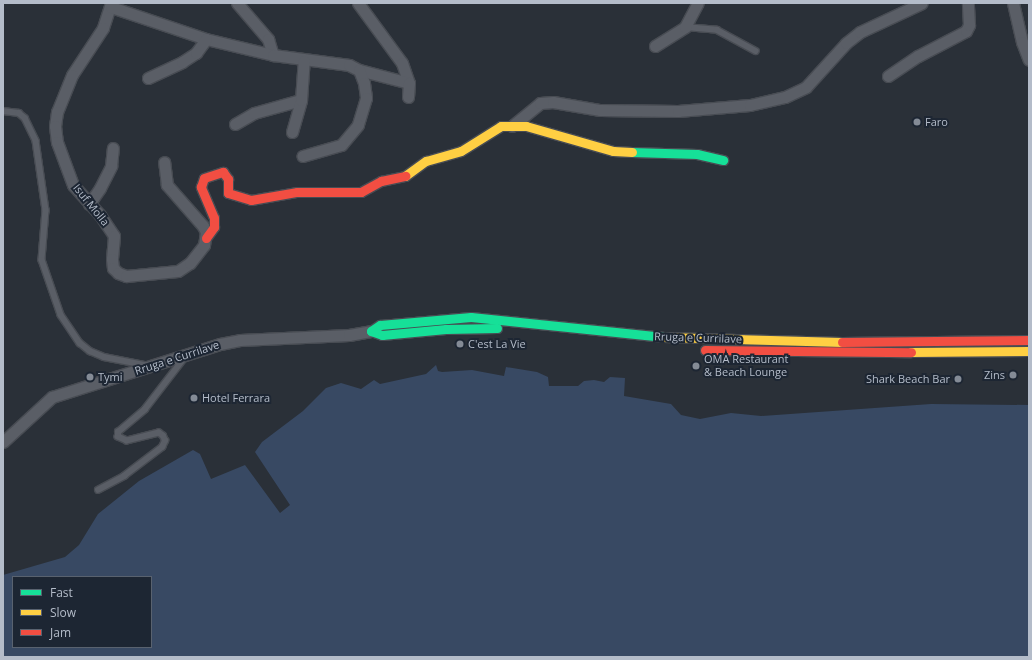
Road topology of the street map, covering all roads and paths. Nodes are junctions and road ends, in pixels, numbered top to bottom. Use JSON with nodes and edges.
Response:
{"nodes":[{"id":1,"x":237,"y":3,"type":"edge"},
{"id":2,"x":358,"y":3,"type":"edge"},
{"id":3,"x":698,"y":3,"type":"edge"},
{"id":4,"x":922,"y":3,"type":"edge"},
{"id":5,"x":968,"y":3,"type":"edge"},
{"id":6,"x":1013,"y":3,"type":"edge"},
{"id":7,"x":111,"y":5,"type":"edge"},
{"id":8,"x":686,"y":28,"type":"junction"},
{"id":9,"x":206,"y":39,"type":"junction"},
{"id":10,"x":655,"y":46,"type":"dead end"},
{"id":11,"x":756,"y":51,"type":"dead end"},
{"id":12,"x":273,"y":55,"type":"junction"},
{"id":13,"x":1029,"y":60,"type":"edge"},
{"id":14,"x":304,"y":61,"type":"junction"},
{"id":15,"x":359,"y":70,"type":"junction"},
{"id":16,"x":888,"y":76,"type":"dead end"},
{"id":17,"x":148,"y":78,"type":"dead end"},
{"id":18,"x":409,"y":83,"type":"junction"},
{"id":19,"x":408,"y":97,"type":"dead end"},
{"id":20,"x":301,"y":100,"type":"junction"},
{"id":21,"x":3,"y":111,"type":"edge"},
{"id":22,"x":235,"y":124,"type":"dead end"},
{"id":23,"x":512,"y":126,"type":"junction"},
{"id":24,"x":292,"y":132,"type":"dead end"},
{"id":25,"x":113,"y":148,"type":"dead end"},
{"id":26,"x":302,"y":156,"type":"dead end"},
{"id":27,"x":722,"y":160,"type":"dead end"},
{"id":28,"x":164,"y":162,"type":"dead end"},
{"id":29,"x":89,"y":204,"type":"junction"},
{"id":30,"x":206,"y":238,"type":"junction"},
{"id":31,"x":371,"y":331,"type":"junction"},
{"id":32,"x":588,"y":339,"type":"dead end"},
{"id":33,"x":1029,"y":340,"type":"edge"},
{"id":34,"x":697,"y":350,"type":"dead end"},
{"id":35,"x":1029,"y":351,"type":"edge"},
{"id":36,"x":185,"y":357,"type":"junction"},
{"id":37,"x":151,"y":367,"type":"junction"},
{"id":38,"x":3,"y":442,"type":"edge"},
{"id":39,"x":98,"y":490,"type":"dead end"}],
"edges":[{"from":1,"to":12,"type":"street"},
{"from":2,"to":18,"type":"street"},
{"from":3,"to":8,"type":"street"},
{"from":4,"to":23,"type":"street"},
{"from":5,"to":16,"type":"street"},
{"from":6,"to":13,"type":"street"},
{"from":7,"to":9,"type":"street"},
{"from":7,"to":29,"type":"street","name":"Isuf Molla"},
{"from":8,"to":10,"type":"street"},
{"from":8,"to":11,"type":"lane"},
{"from":9,"to":12,"type":"street"},
{"from":9,"to":17,"type":"street"},
{"from":12,"to":14,"type":"street"},
{"from":14,"to":15,"type":"street"},
{"from":14,"to":20,"type":"street"},
{"from":15,"to":18,"type":"street"},
{"from":15,"to":26,"type":"street"},
{"from":18,"to":19,"type":"street"},
{"from":20,"to":22,"type":"street"},
{"from":20,"to":24,"type":"street"},
{"from":21,"to":37,"type":"lane"},
{"from":23,"to":27,"type":"main road"},
{"from":23,"to":30,"type":"main road"},
{"from":25,"to":29,"type":"street"},
{"from":28,"to":30,"type":"street"},
{"from":29,"to":30,"type":"street","name":"Isuf Molla"},
{"from":31,"to":32,"type":"main road","name":"Rruga e Currilave"},
{"from":31,"to":33,"type":"main road","name":"Rruga e Currilave"},
{"from":31,"to":36,"type":"street","name":"Rruga e Currilave"},
{"from":34,"to":35,"type":"main road","name":"Rruga e Currilave"},
{"from":36,"to":37,"type":"street","name":"Rruga e Currilave"},
{"from":36,"to":39,"type":"lane"},
{"from":37,"to":38,"type":"street","name":"Rruga e Currilave"}]}
